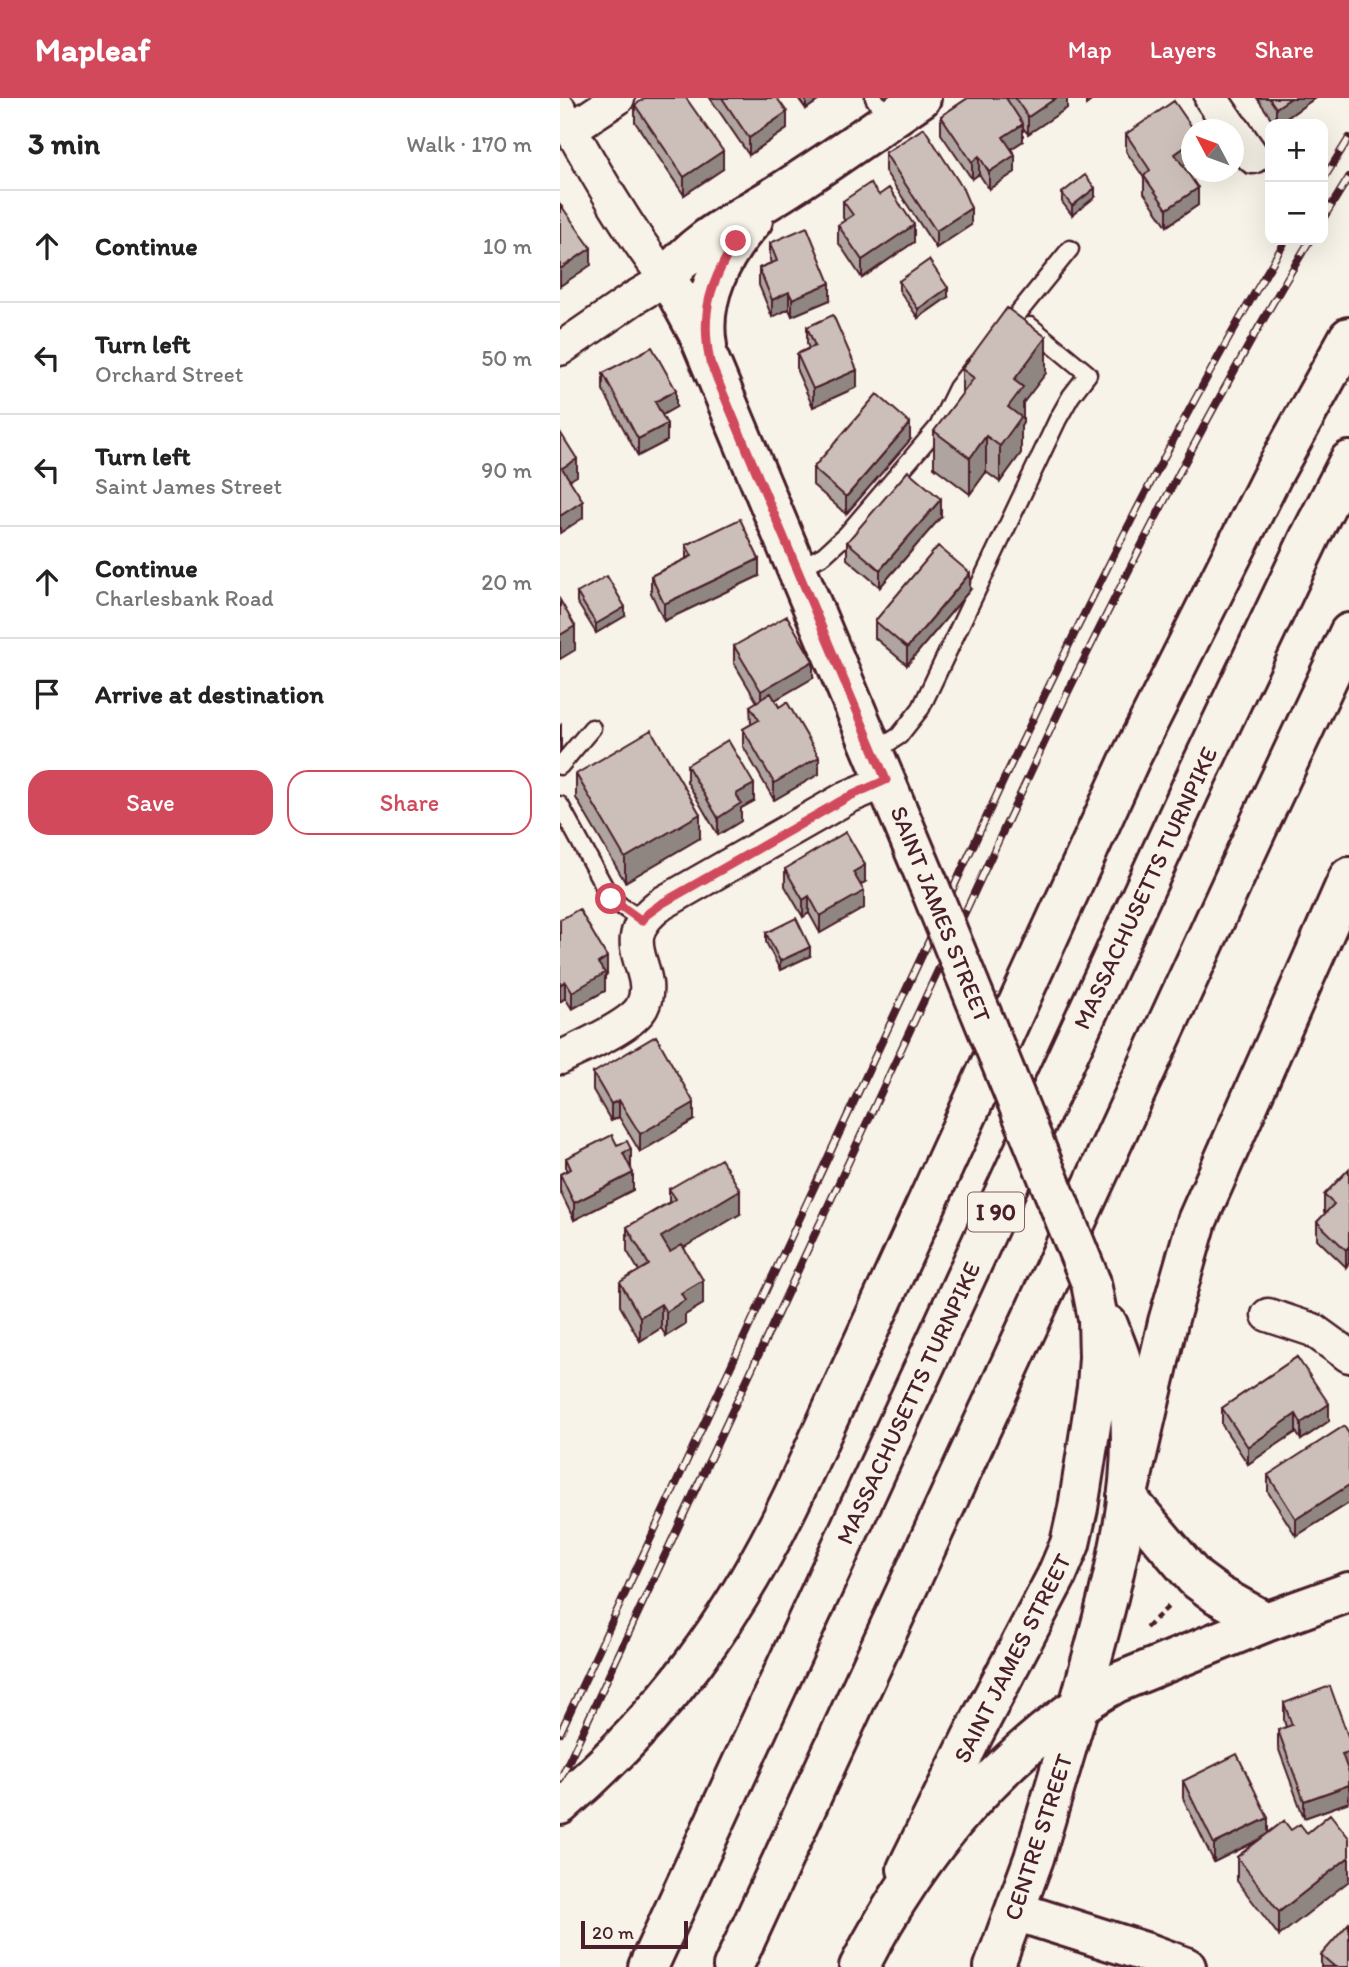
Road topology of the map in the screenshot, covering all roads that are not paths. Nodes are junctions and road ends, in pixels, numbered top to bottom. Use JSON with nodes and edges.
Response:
{"nodes":[{"id":1,"x":618,"y":98,"type":"edge"},
{"id":2,"x":921,"y":98,"type":"edge"},
{"id":3,"x":1211,"y":98,"type":"edge"},
{"id":4,"x":881,"y":109,"type":"edge"},
{"id":5,"x":565,"y":119,"type":"edge"},
{"id":6,"x":1225,"y":119,"type":"edge"},
{"id":7,"x":1244,"y":145,"type":"edge"},
{"id":8,"x":1253,"y":157,"type":"dead end"},
{"id":9,"x":791,"y":186,"type":"junction"},
{"id":10,"x":1070,"y":249,"type":"dead end"},
{"id":11,"x":666,"y":279,"type":"junction"},
{"id":12,"x":1017,"y":315,"type":"junction"},
{"id":13,"x":1349,"y":337,"type":"edge"},
{"id":14,"x":560,"y":349,"type":"edge"},
{"id":15,"x":710,"y":362,"type":"junction"},
{"id":16,"x":1349,"y":461,"type":"edge"},
{"id":17,"x":798,"y":569,"type":"junction"},
{"id":18,"x":1349,"y":633,"type":"edge"},
{"id":19,"x":592,"y":728,"type":"dead end"},
{"id":20,"x":560,"y":766,"type":"edge"},
{"id":21,"x":880,"y":766,"type":"junction"},
{"id":22,"x":560,"y":805,"type":"edge"},
{"id":23,"x":1349,"y":877,"type":"edge"},
{"id":24,"x":642,"y":921,"type":"junction"},
{"id":25,"x":560,"y":1058,"type":"edge"},
{"id":26,"x":1091,"y":1283,"type":"junction"},
{"id":27,"x":1268,"y":1315,"type":"dead end"},
{"id":28,"x":1349,"y":1356,"type":"edge"},
{"id":29,"x":1127,"y":1498,"type":"junction"},
{"id":30,"x":1349,"y":1592,"type":"edge"},
{"id":31,"x":1266,"y":1622,"type":"junction"},
{"id":32,"x":1079,"y":1706,"type":"junction"},
{"id":33,"x":570,"y":1797,"type":"edge"},
{"id":34,"x":1015,"y":1911,"type":"junction"},
{"id":35,"x":867,"y":1951,"type":"edge"},
{"id":36,"x":649,"y":1967,"type":"edge"},
{"id":37,"x":733,"y":1967,"type":"edge"},
{"id":38,"x":994,"y":1967,"type":"edge"},
{"id":39,"x":1186,"y":1967,"type":"edge"}],
"edges":[{"from":1,"to":5,"type":"street"},
{"from":2,"to":4,"type":"main road"},
{"from":3,"to":6,"type":"street"},
{"from":4,"to":9,"type":"main road"},
{"from":5,"to":11,"type":"street"},
{"from":7,"to":8,"type":"street"},
{"from":9,"to":11,"type":"main road"},
{"from":9,"to":15,"type":"main road"},
{"from":10,"to":12,"type":"lane"},
{"from":11,"to":14,"type":"street"},
{"from":11,"to":15,"type":"main road","name":"SAINT JAMES STREET"},
{"from":12,"to":17,"type":"lane"},
{"from":12,"to":21,"type":"lane"},
{"from":13,"to":33,"type":"main road"},
{"from":15,"to":17,"type":"main road","name":"SAINT JAMES STREET"},
{"from":16,"to":36,"type":"main road","name":"MASSACHUSETTS TURNPIKE","number":"I 90"},
{"from":17,"to":21,"type":"main road","name":"SAINT JAMES STREET"},
{"from":18,"to":37,"type":"main road"},
{"from":19,"to":20,"type":"lane"},
{"from":21,"to":24,"type":"street"},
{"from":21,"to":26,"type":"main road","name":"SAINT JAMES STREET","bridge":true},
{"from":22,"to":24,"type":"lane"},
{"from":23,"to":29,"type":"main road"},
{"from":24,"to":25,"type":"street"},
{"from":26,"to":29,"type":"main road","name":"SAINT JAMES STREET"},
{"from":26,"to":35,"type":"main road","name":"SAINT JAMES STREET"},
{"from":27,"to":28,"type":"street"},
{"from":29,"to":31,"type":"main road"},
{"from":29,"to":32,"type":"main road","name":"SAINT JAMES STREET"},
{"from":30,"to":31,"type":"main road"},
{"from":31,"to":32,"type":"main road"},
{"from":32,"to":34,"type":"main road","name":"CENTRE STREET"},
{"from":32,"to":35,"type":"main road"},
{"from":34,"to":38,"type":"main road","name":"CENTRE STREET"},
{"from":34,"to":39,"type":"main road"}]}
